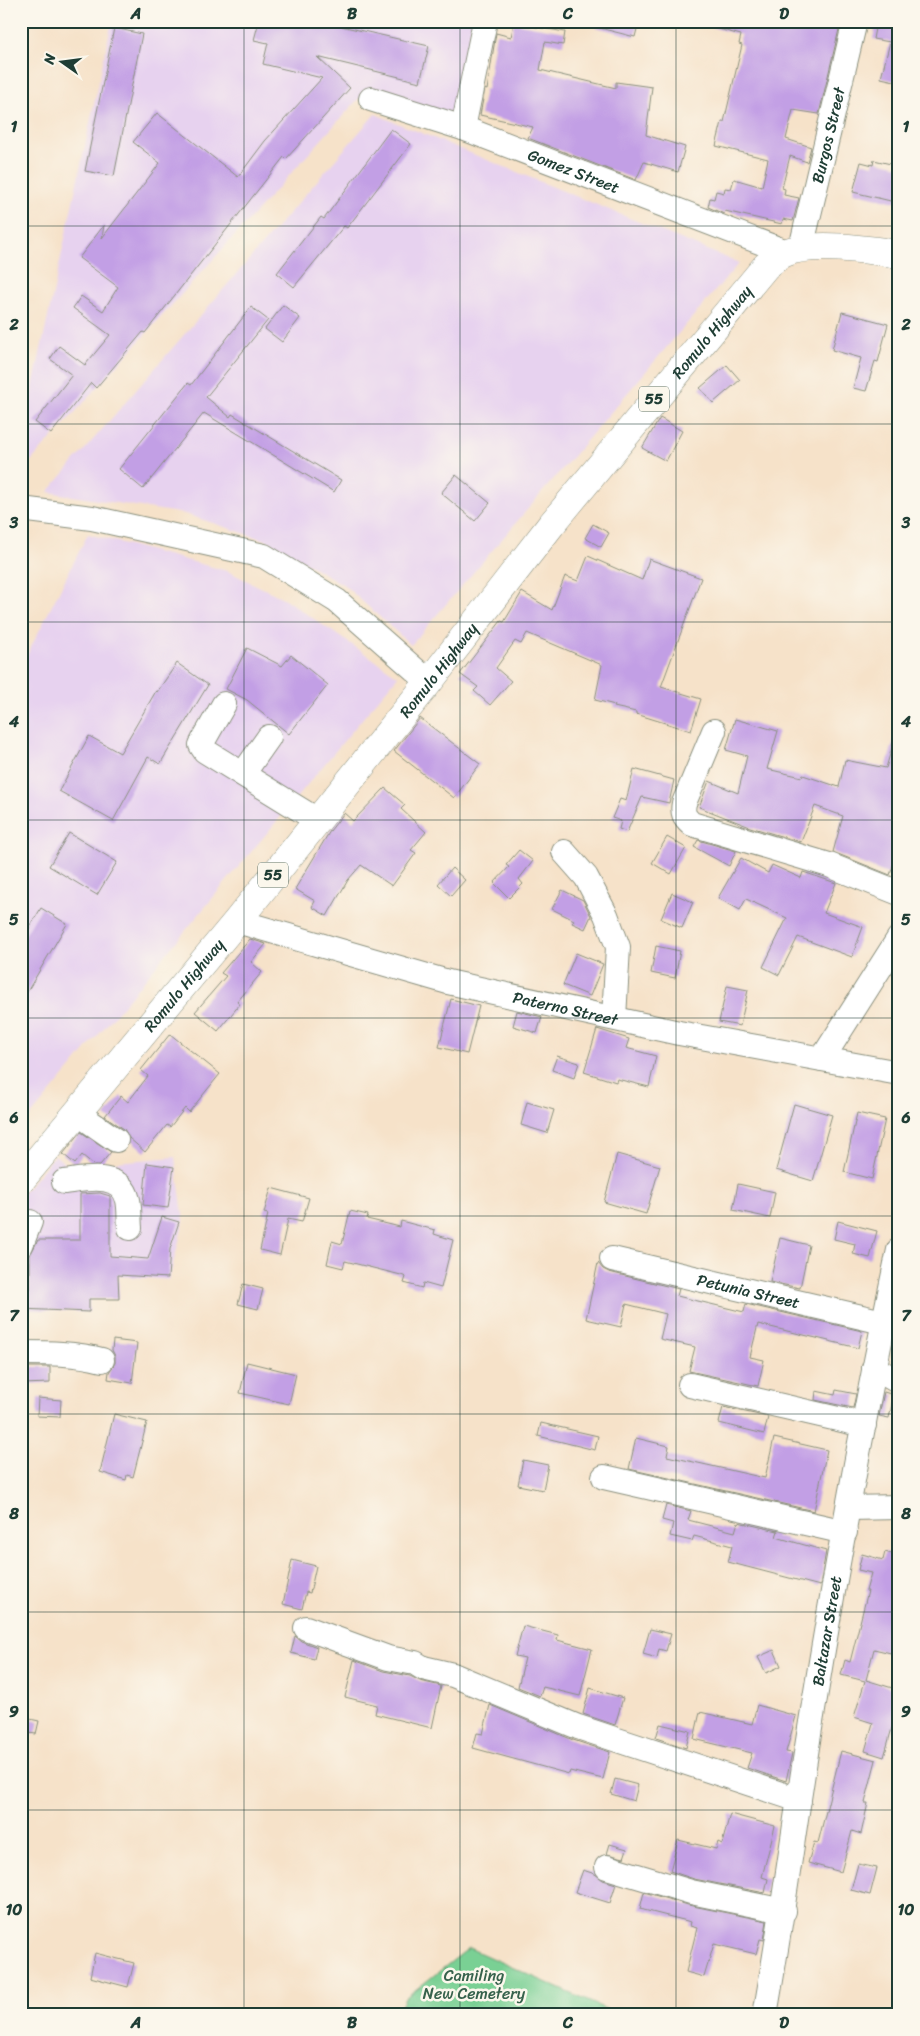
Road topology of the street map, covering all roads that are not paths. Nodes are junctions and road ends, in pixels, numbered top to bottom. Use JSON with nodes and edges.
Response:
{"nodes":[{"id":1,"x":485,"y":21,"type":"edge"},
{"id":2,"x":855,"y":21,"type":"edge"},
{"id":3,"x":371,"y":99,"type":"dead end"},
{"id":4,"x":463,"y":128,"type":"junction"},
{"id":5,"x":794,"y":250,"type":"junction"},
{"id":6,"x":899,"y":254,"type":"edge"},
{"id":7,"x":21,"y":509,"type":"edge"},
{"id":8,"x":429,"y":682,"type":"junction"},
{"id":9,"x":224,"y":704,"type":"dead end"},
{"id":10,"x":714,"y":732,"type":"dead end"},
{"id":11,"x":269,"y":737,"type":"dead end"},
{"id":12,"x":243,"y":774,"type":"junction"},
{"id":13,"x":317,"y":820,"type":"junction"},
{"id":14,"x":564,"y":852,"type":"dead end"},
{"id":15,"x":899,"y":893,"type":"edge"},
{"id":16,"x":237,"y":921,"type":"junction"},
{"id":17,"x":899,"y":938,"type":"edge"},
{"id":18,"x":614,"y":1018,"type":"junction"},
{"id":19,"x":822,"y":1059,"type":"junction"},
{"id":20,"x":899,"y":1073,"type":"edge"},
{"id":21,"x":77,"y":1113,"type":"junction"},
{"id":22,"x":116,"y":1140,"type":"dead end"},
{"id":23,"x":21,"y":1180,"type":"edge"},
{"id":24,"x":64,"y":1182,"type":"dead end"},
{"id":25,"x":30,"y":1222,"type":"dead end"},
{"id":26,"x":130,"y":1228,"type":"dead end"},
{"id":27,"x":21,"y":1245,"type":"edge"},
{"id":28,"x":899,"y":1250,"type":"edge"},
{"id":29,"x":612,"y":1259,"type":"dead end"},
{"id":30,"x":883,"y":1322,"type":"junction"},
{"id":31,"x":21,"y":1353,"type":"edge"},
{"id":32,"x":102,"y":1360,"type":"dead end"},
{"id":33,"x":874,"y":1368,"type":"junction"},
{"id":34,"x":899,"y":1382,"type":"edge"},
{"id":35,"x":690,"y":1384,"type":"dead end"},
{"id":36,"x":864,"y":1425,"type":"junction"},
{"id":37,"x":604,"y":1477,"type":"dead end"},
{"id":38,"x":899,"y":1507,"type":"edge"},
{"id":39,"x":849,"y":1508,"type":"junction"},
{"id":40,"x":845,"y":1532,"type":"junction"},
{"id":41,"x":306,"y":1628,"type":"dead end"},
{"id":42,"x":799,"y":1800,"type":"junction"},
{"id":43,"x":606,"y":1866,"type":"dead end"},
{"id":44,"x":784,"y":1911,"type":"junction"},
{"id":45,"x":765,"y":2015,"type":"edge"}],
"edges":[{"from":1,"to":4,"type":"street"},
{"from":2,"to":5,"type":"street","name":"Burgos Street"},
{"from":3,"to":4,"type":"street","name":"Gomez Street"},
{"from":4,"to":5,"type":"street","name":"Gomez Street"},
{"from":5,"to":6,"type":"highway"},
{"from":5,"to":8,"type":"highway","name":"Romulo Highway","number":"55"},
{"from":7,"to":8,"type":"street"},
{"from":8,"to":13,"type":"highway","name":"Romulo Highway","number":"55"},
{"from":9,"to":12,"type":"street"},
{"from":10,"to":15,"type":"street"},
{"from":11,"to":12,"type":"street"},
{"from":12,"to":13,"type":"street"},
{"from":13,"to":16,"type":"highway","name":"Romulo Highway","number":"55"},
{"from":14,"to":18,"type":"street"},
{"from":16,"to":18,"type":"street","name":"Paterno Street"},
{"from":16,"to":21,"type":"highway","name":"Romulo Highway","number":"55"},
{"from":17,"to":19,"type":"street"},
{"from":18,"to":19,"type":"street","name":"Paterno Street"},
{"from":19,"to":20,"type":"street","name":"Paterno Street"},
{"from":21,"to":22,"type":"street"},
{"from":21,"to":23,"type":"highway","name":"Romulo Highway","number":"55"},
{"from":24,"to":26,"type":"street"},
{"from":25,"to":27,"type":"street"},
{"from":28,"to":30,"type":"street","name":"Baltazar Street"},
{"from":29,"to":30,"type":"street","name":"Petunia Street"},
{"from":30,"to":33,"type":"street","name":"Baltazar Street"},
{"from":31,"to":32,"type":"street"},
{"from":33,"to":34,"type":"street"},
{"from":33,"to":36,"type":"street","name":"Baltazar Street"},
{"from":35,"to":36,"type":"street"},
{"from":36,"to":39,"type":"street","name":"Baltazar Street"},
{"from":37,"to":40,"type":"street"},
{"from":38,"to":39,"type":"street"},
{"from":39,"to":40,"type":"street","name":"Baltazar Street"},
{"from":40,"to":42,"type":"street","name":"Baltazar Street"},
{"from":41,"to":42,"type":"street"},
{"from":42,"to":44,"type":"street","name":"Baltazar Street"},
{"from":43,"to":44,"type":"street"},
{"from":44,"to":45,"type":"street","name":"Baltazar Street"}]}
